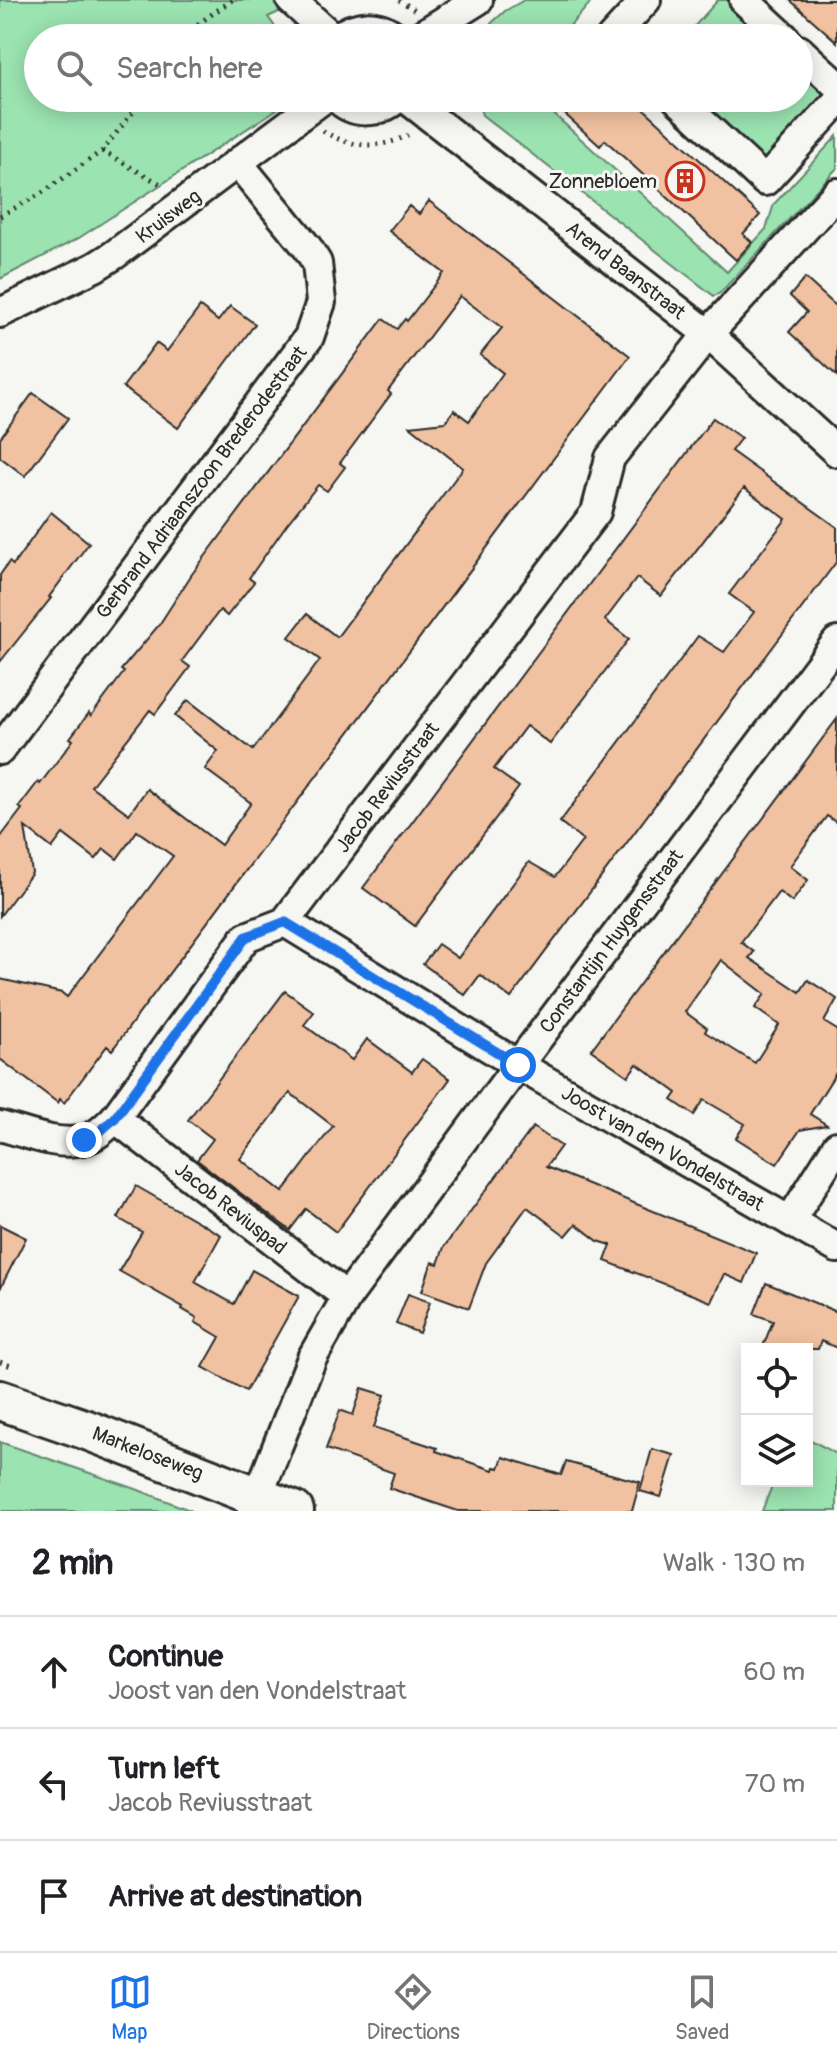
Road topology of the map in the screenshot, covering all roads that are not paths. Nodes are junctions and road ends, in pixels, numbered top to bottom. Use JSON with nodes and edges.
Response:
{"nodes":[{"id":1,"x":291,"y":0,"type":"edge"},
{"id":2,"x":478,"y":0,"type":"edge"},
{"id":3,"x":646,"y":0,"type":"edge"},
{"id":4,"x":744,"y":0,"type":"edge"},
{"id":5,"x":319,"y":24,"type":"edge"},
{"id":6,"x":439,"y":24,"type":"edge"},
{"id":7,"x":624,"y":24,"type":"edge"},
{"id":8,"x":770,"y":24,"type":"edge"},
{"id":9,"x":813,"y":63,"type":"edge"},
{"id":10,"x":837,"y":85,"type":"edge"},
{"id":11,"x":837,"y":102,"type":"edge"},
{"id":12,"x":306,"y":112,"type":"edge"},
{"id":13,"x":424,"y":112,"type":"edge"},
{"id":14,"x":691,"y":112,"type":"edge"},
{"id":15,"x":239,"y":164,"type":"junction"},
{"id":16,"x":837,"y":193,"type":"edge"},
{"id":17,"x":0,"y":313,"type":"edge"},
{"id":18,"x":708,"y":334,"type":"junction"},
{"id":19,"x":837,"y":452,"type":"edge"},
{"id":20,"x":837,"y":642,"type":"edge"},
{"id":21,"x":0,"y":750,"type":"edge"},
{"id":22,"x":285,"y":922,"type":"junction"},
{"id":23,"x":518,"y":1065,"type":"junction"},
{"id":24,"x":115,"y":1118,"type":"junction"},
{"id":25,"x":0,"y":1126,"type":"edge"},
{"id":26,"x":837,"y":1146,"type":"edge"},
{"id":27,"x":790,"y":1221,"type":"junction"},
{"id":28,"x":837,"y":1248,"type":"edge"},
{"id":29,"x":347,"y":1297,"type":"junction"},
{"id":30,"x":0,"y":1400,"type":"edge"},
{"id":31,"x":254,"y":1503,"type":"edge"},
{"id":32,"x":294,"y":1511,"type":"edge"}],
"edges":[{"from":1,"to":5,"type":"street"},
{"from":2,"to":6,"type":"street"},
{"from":3,"to":7,"type":"street"},
{"from":4,"to":8,"type":"street"},
{"from":9,"to":10,"type":"street"},
{"from":11,"to":14,"type":"street"},
{"from":12,"to":15,"type":"street","name":"Kruisweg"},
{"from":13,"to":18,"type":"street","name":"Arend Baanstraat"},
{"from":15,"to":17,"type":"street","name":"Kruisweg"},
{"from":15,"to":21,"type":"street","name":"Gerbrand Adriaanszoon Brederodestraat"},
{"from":16,"to":18,"type":"street","name":"Jacob Reviusstraat"},
{"from":18,"to":19,"type":"street","name":"Arend Baanstraat"},
{"from":18,"to":22,"type":"street","name":"Jacob Reviusstraat"},
{"from":20,"to":23,"type":"street","name":"Constantijn Huygensstraat"},
{"from":22,"to":23,"type":"street","name":"Joost van den Vondelstraat"},
{"from":22,"to":24,"type":"street"},
{"from":23,"to":27,"type":"street","name":"Joost van den Vondelstraat"},
{"from":23,"to":29,"type":"street","name":"Constantijn Huygensstraat"},
{"from":24,"to":25,"type":"street"},
{"from":24,"to":29,"type":"street","name":"Jacob Reviuspad"},
{"from":26,"to":27,"type":"street"},
{"from":27,"to":28,"type":"street","name":"Joost van den Vondelstraat"},
{"from":29,"to":31,"type":"street","name":"Constantijn Huygensstraat"},
{"from":30,"to":31,"type":"main road","name":"Markeloseweg"},
{"from":31,"to":32,"type":"main road","name":"Markeloseweg"}]}
